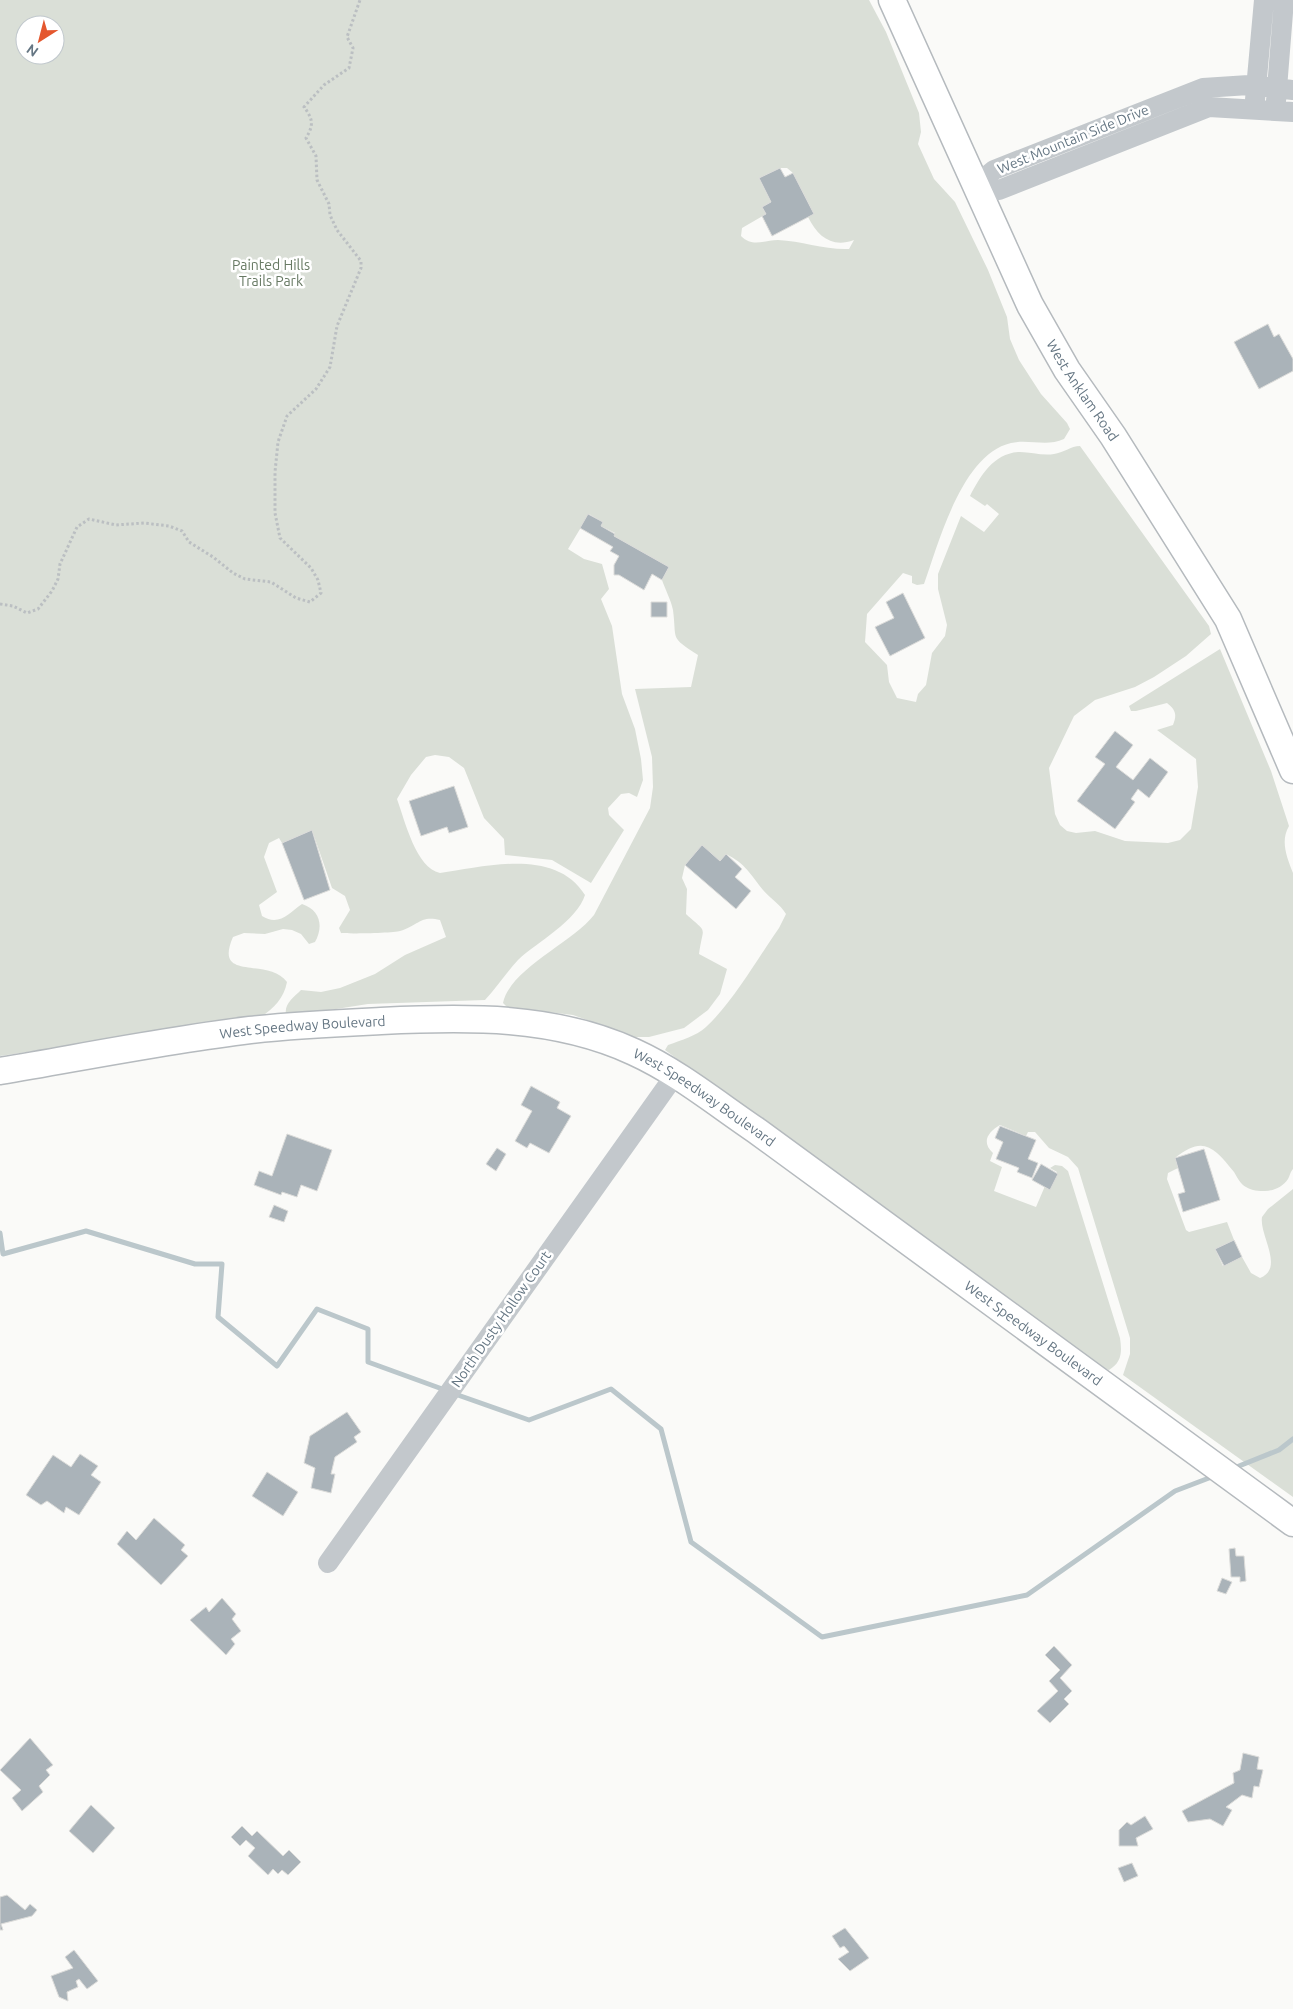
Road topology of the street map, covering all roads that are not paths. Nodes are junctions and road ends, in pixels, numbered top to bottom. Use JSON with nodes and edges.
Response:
{"nodes":[{"id":1,"x":892,"y":0,"type":"edge"},
{"id":2,"x":1264,"y":0,"type":"edge"},
{"id":3,"x":1284,"y":0,"type":"edge"},
{"id":4,"x":1256,"y":86,"type":"junction"},
{"id":5,"x":1285,"y":90,"type":"edge"},
{"id":6,"x":1254,"y":109,"type":"junction"},
{"id":7,"x":1284,"y":111,"type":"edge"},
{"id":8,"x":977,"y":184,"type":"junction"},
{"id":9,"x":1292,"y":767,"type":"edge"},
{"id":10,"x":0,"y":1070,"type":"edge"},
{"id":11,"x":675,"y":1075,"type":"junction"},
{"id":12,"x":1293,"y":1523,"type":"edge"},
{"id":13,"x":328,"y":1563,"type":"dead end"}],
"edges":[{"from":1,"to":8,"type":"main road","name":"West Anklam Road"},
{"from":2,"to":4,"type":"street"},
{"from":3,"to":5,"type":"street"},
{"from":4,"to":5,"type":"street","name":"West Mountain Side Drive"},
{"from":4,"to":6,"type":"street"},
{"from":4,"to":8,"type":"street","name":"West Mountain Side Drive"},
{"from":5,"to":7,"type":"street"},
{"from":6,"to":7,"type":"street","name":"West Mountain Side Drive"},
{"from":6,"to":8,"type":"street","name":"West Mountain Side Drive"},
{"from":8,"to":9,"type":"main road","name":"West Anklam Road"},
{"from":10,"to":11,"type":"main road","name":"West Speedway Boulevard"},
{"from":11,"to":12,"type":"main road","name":"West Speedway Boulevard"},
{"from":11,"to":13,"type":"street","name":"North Dusty Hollow Court"}]}
